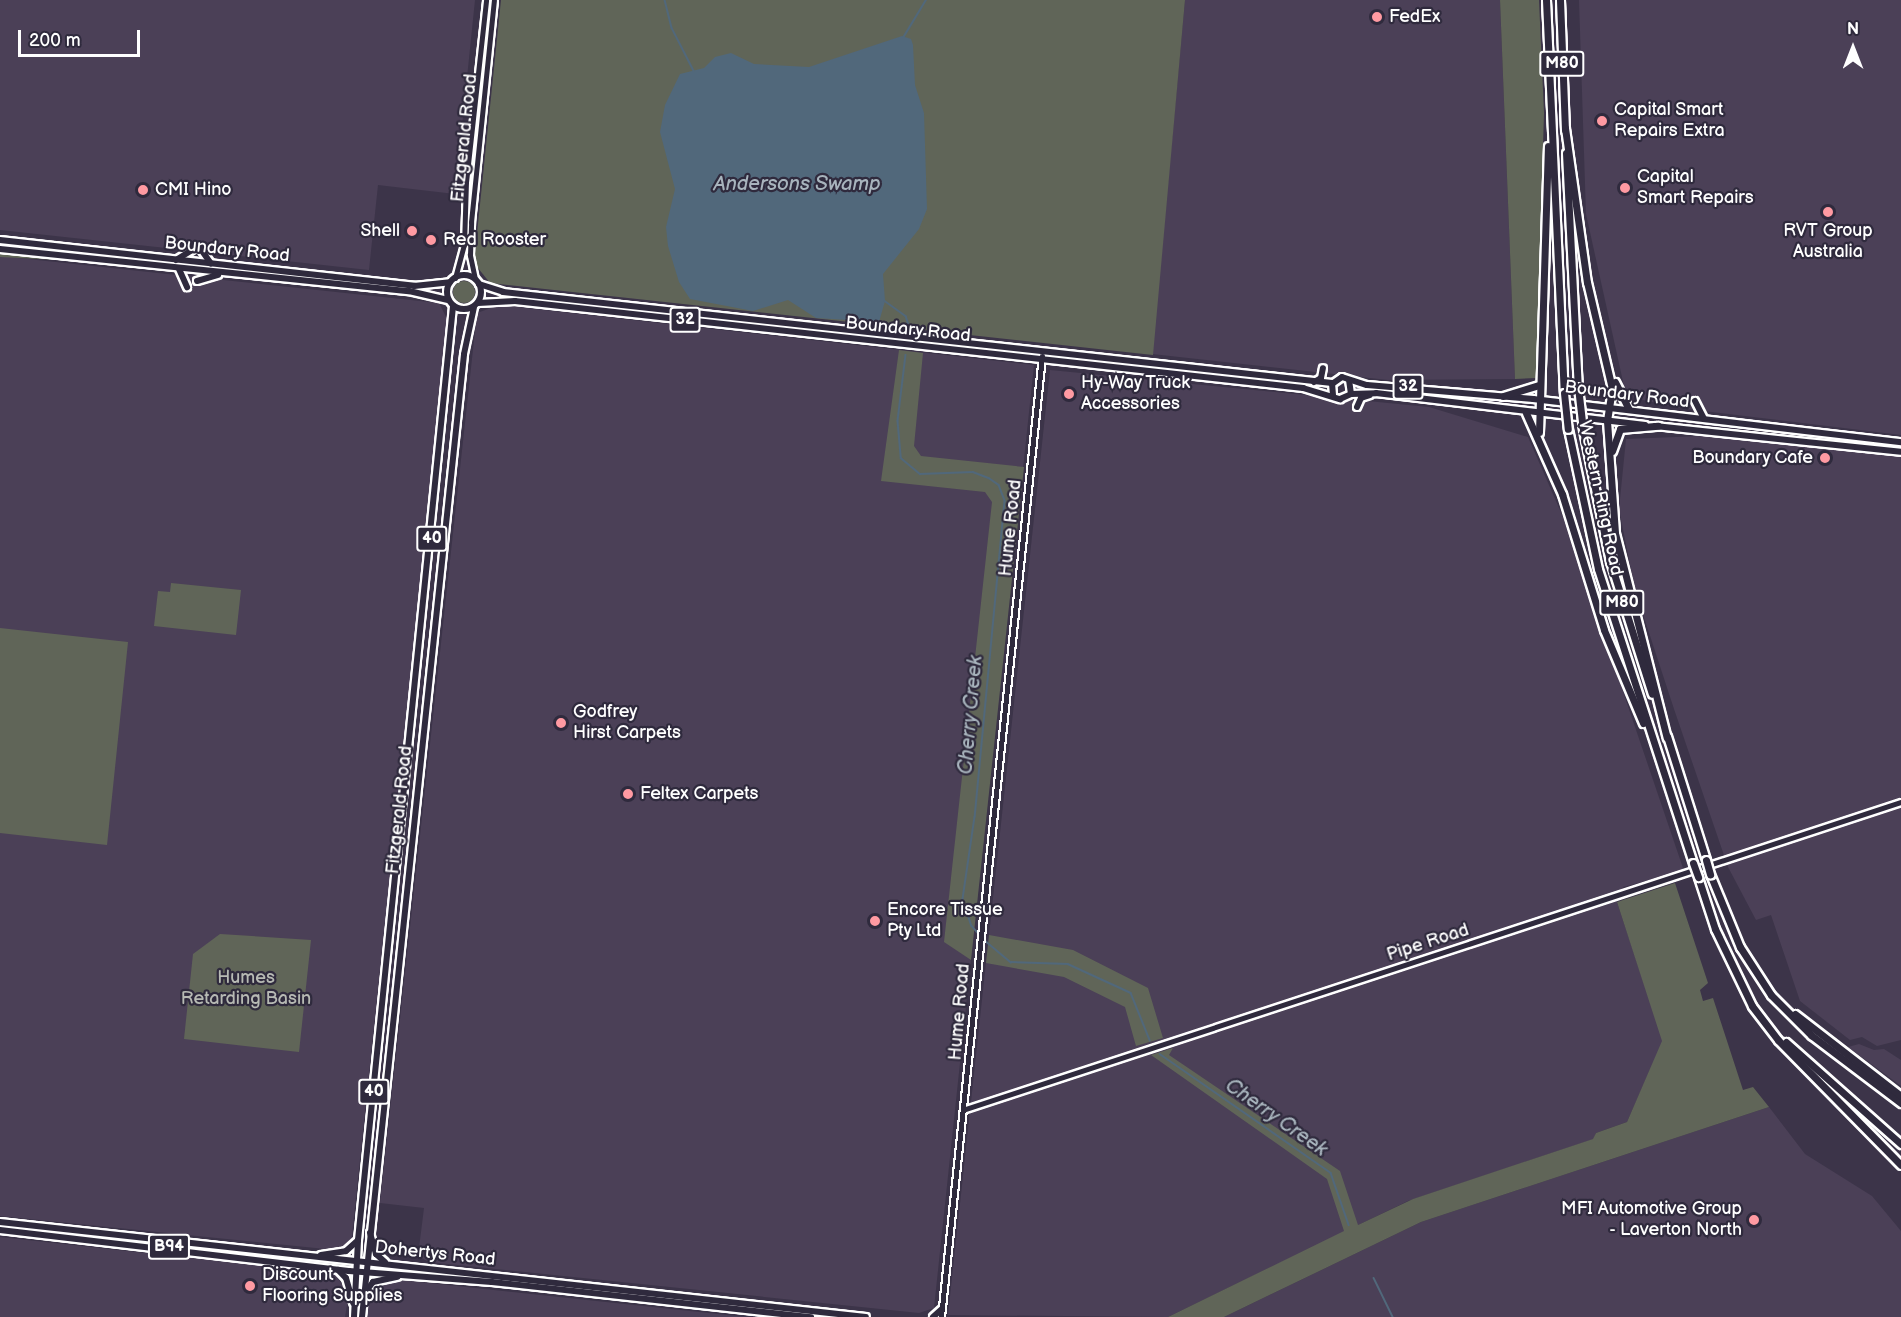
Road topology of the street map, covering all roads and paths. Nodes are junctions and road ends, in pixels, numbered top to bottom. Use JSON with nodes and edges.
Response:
{"nodes":[{"id":1,"x":486,"y":0,"type":"edge"},
{"id":2,"x":494,"y":0,"type":"edge"},
{"id":3,"x":1546,"y":0,"type":"edge"},
{"id":4,"x":1560,"y":0,"type":"edge"},
{"id":5,"x":1550,"y":102,"type":"junction"},
{"id":6,"x":1565,"y":128,"type":"junction"},
{"id":7,"x":0,"y":240,"type":"edge"},
{"id":8,"x":63,"y":248,"type":"junction"},
{"id":9,"x":200,"y":248,"type":"dead end"},
{"id":10,"x":0,"y":249,"type":"edge"},
{"id":11,"x":192,"y":250,"type":"dead end"},
{"id":12,"x":63,"y":256,"type":"junction"},
{"id":13,"x":176,"y":261,"type":"junction"},
{"id":14,"x":211,"y":264,"type":"junction"},
{"id":15,"x":179,"y":269,"type":"junction"},
{"id":16,"x":221,"y":273,"type":"junction"},
{"id":17,"x":452,"y":280,"type":"junction"},
{"id":18,"x":197,"y":281,"type":"dead end"},
{"id":19,"x":477,"y":281,"type":"junction"},
{"id":20,"x":187,"y":287,"type":"dead end"},
{"id":21,"x":451,"y":303,"type":"junction"},
{"id":22,"x":476,"y":305,"type":"junction"},
{"id":23,"x":892,"y":334,"type":"junction"},
{"id":24,"x":1599,"y":334,"type":"junction"},
{"id":25,"x":891,"y":343,"type":"junction"},
{"id":26,"x":1043,"y":351,"type":"junction"},
{"id":27,"x":1042,"y":360,"type":"junction"},
{"id":28,"x":1323,"y":368,"type":"dead end"},
{"id":29,"x":1349,"y":380,"type":"junction"},
{"id":30,"x":1314,"y":383,"type":"junction"},
{"id":31,"x":1332,"y":383,"type":"junction"},
{"id":32,"x":1539,"y":385,"type":"junction"},
{"id":33,"x":1376,"y":393,"type":"junction"},
{"id":34,"x":1351,"y":394,"type":"junction"},
{"id":35,"x":1333,"y":395,"type":"junction"},
{"id":36,"x":1503,"y":396,"type":"junction"},
{"id":37,"x":1539,"y":399,"type":"junction"},
{"id":38,"x":1695,"y":401,"type":"dead end"},
{"id":39,"x":1357,"y":407,"type":"dead end"},
{"id":40,"x":1609,"y":407,"type":"junction"},
{"id":41,"x":1629,"y":409,"type":"junction"},
{"id":42,"x":1526,"y":413,"type":"junction"},
{"id":43,"x":1538,"y":414,"type":"junction"},
{"id":44,"x":1707,"y":420,"type":"junction"},
{"id":45,"x":1607,"y":421,"type":"junction"},
{"id":46,"x":1658,"y":426,"type":"junction"},
{"id":47,"x":1901,"y":442,"type":"edge"},
{"id":48,"x":1829,"y":444,"type":"junction"},
{"id":49,"x":1851,"y":446,"type":"junction"},
{"id":50,"x":1545,"y":451,"type":"junction"},
{"id":51,"x":1901,"y":452,"type":"edge"},
{"id":52,"x":1610,"y":463,"type":"junction"},
{"id":53,"x":432,"y":538,"type":"junction"},
{"id":54,"x":446,"y":539,"type":"junction"},
{"id":55,"x":1667,"y":738,"type":"junction"},
{"id":56,"x":1659,"y":759,"type":"junction"},
{"id":57,"x":1901,"y":802,"type":"edge"},
{"id":58,"x":389,"y":941,"type":"junction"},
{"id":59,"x":402,"y":942,"type":"junction"},
{"id":60,"x":1753,"y":972,"type":"junction"},
{"id":61,"x":1739,"y":980,"type":"junction"},
{"id":62,"x":1901,"y":1096,"type":"edge"},
{"id":63,"x":1901,"y":1103,"type":"edge"},
{"id":64,"x":963,"y":1110,"type":"junction"},
{"id":65,"x":1901,"y":1144,"type":"edge"},
{"id":66,"x":1901,"y":1165,"type":"edge"},
{"id":67,"x":0,"y":1221,"type":"edge"},
{"id":68,"x":73,"y":1229,"type":"junction"},
{"id":69,"x":369,"y":1229,"type":"junction"},
{"id":70,"x":0,"y":1230,"type":"edge"},
{"id":71,"x":72,"y":1237,"type":"junction"},
{"id":72,"x":149,"y":1237,"type":"junction"},
{"id":73,"x":358,"y":1240,"type":"junction"},
{"id":74,"x":198,"y":1242,"type":"junction"},
{"id":75,"x":148,"y":1245,"type":"junction"},
{"id":76,"x":240,"y":1246,"type":"junction"},
{"id":77,"x":197,"y":1251,"type":"junction"},
{"id":78,"x":239,"y":1255,"type":"junction"},
{"id":79,"x":311,"y":1256,"type":"junction"},
{"id":80,"x":356,"y":1261,"type":"junction"},
{"id":81,"x":366,"y":1262,"type":"junction"},
{"id":82,"x":387,"y":1263,"type":"junction"},
{"id":83,"x":338,"y":1270,"type":"junction"},
{"id":84,"x":356,"y":1271,"type":"junction"},
{"id":85,"x":366,"y":1272,"type":"junction"},
{"id":86,"x":406,"y":1275,"type":"junction"},
{"id":87,"x":559,"y":1286,"type":"junction"},
{"id":88,"x":364,"y":1296,"type":"junction"},
{"id":89,"x":666,"y":1298,"type":"junction"},
{"id":90,"x":355,"y":1309,"type":"junction"},
{"id":91,"x":942,"y":1309,"type":"junction"},
{"id":92,"x":354,"y":1317,"type":"edge"},
{"id":93,"x":362,"y":1317,"type":"edge"},
{"id":94,"x":811,"y":1317,"type":"edge"},
{"id":95,"x":866,"y":1317,"type":"edge"},
{"id":96,"x":933,"y":1317,"type":"edge"},
{"id":97,"x":941,"y":1317,"type":"edge"}],
"edges":[{"from":1,"to":17,"type":"main road","name":"Fitzgerald Road"},
{"from":2,"to":19,"type":"main road","name":"Fitzgerald Road"},
{"from":3,"to":5,"type":"highway","name":"Western Ring Road","number":"M80"},
{"from":4,"to":6,"type":"highway","name":"Western Ring Road","number":"M80"},
{"from":5,"to":32,"type":"highway"},
{"from":5,"to":56,"type":"highway","name":"Western Ring Road","number":"M80","bridge":true},
{"from":6,"to":24,"type":"highway"},
{"from":6,"to":55,"type":"highway","name":"Western Ring Road","number":"M80","bridge":true},
{"from":7,"to":8,"type":"main road","name":"Boundary Road"},
{"from":8,"to":12,"type":"main road"},
{"from":8,"to":13,"type":"main road","name":"Boundary Road"},
{"from":9,"to":14,"type":"main road"},
{"from":10,"to":12,"type":"main road","name":"Boundary Road"},
{"from":11,"to":13,"type":"main road"},
{"from":12,"to":15,"type":"main road","name":"Boundary Road"},
{"from":13,"to":14,"type":"main road","name":"Boundary Road"},
{"from":14,"to":17,"type":"main road","name":"Boundary Road"},
{"from":15,"to":16,"type":"main road","name":"Boundary Road"},
{"from":15,"to":20,"type":"main road"},
{"from":16,"to":18,"type":"main road"},
{"from":16,"to":21,"type":"main road","name":"Boundary Road"},
{"from":17,"to":19,"type":"main road","name":"Boundary Road"},
{"from":17,"to":21,"type":"main road","number":"40"},
{"from":19,"to":22,"type":"main road","number":"40"},
{"from":19,"to":23,"type":"main road","name":"Boundary Road","number":"32"},
{"from":21,"to":22,"type":"main road","name":"Boundary Road"},
{"from":21,"to":53,"type":"main road","name":"Fitzgerald Road","number":"40"},
{"from":22,"to":25,"type":"main road","name":"Boundary Road","number":"32"},
{"from":22,"to":54,"type":"main road","name":"Fitzgerald Road","number":"40"},
{"from":23,"to":25,"type":"main road"},
{"from":23,"to":26,"type":"main road","name":"Boundary Road","number":"32"},
{"from":24,"to":40,"type":"highway"},
{"from":24,"to":41,"type":"highway"},
{"from":25,"to":27,"type":"main road","name":"Boundary Road","number":"32"},
{"from":26,"to":27,"type":"street","name":"Hume Road"},
{"from":26,"to":30,"type":"main road","name":"Boundary Road","number":"32"},
{"from":27,"to":35,"type":"main road","name":"Boundary Road","number":"32"},
{"from":27,"to":64,"type":"street","name":"Hume Road"},
{"from":28,"to":30,"type":"main road"},
{"from":29,"to":31,"type":"main road","number":"32"},
{"from":29,"to":34,"type":"main road"},
{"from":29,"to":36,"type":"main road","name":"Boundary Road","number":"32"},
{"from":30,"to":31,"type":"main road","name":"Boundary Road","number":"32"},
{"from":31,"to":35,"type":"main road"},
{"from":32,"to":36,"type":"highway"},
{"from":32,"to":37,"type":"highway"},
{"from":33,"to":34,"type":"main road","name":"Boundary Road","number":"32"},
{"from":33,"to":39,"type":"main road"},
{"from":33,"to":42,"type":"main road","name":"Boundary Road","number":"32"},
{"from":34,"to":35,"type":"main road","number":"32"},
{"from":36,"to":37,"type":"main road","name":"Boundary Road","number":"32"},
{"from":37,"to":40,"type":"main road","name":"Boundary Road","number":"32"},
{"from":37,"to":43,"type":"highway"},
{"from":38,"to":44,"type":"main road"},
{"from":40,"to":41,"type":"main road","name":"Boundary Road","number":"32"},
{"from":40,"to":45,"type":"highway"},
{"from":41,"to":44,"type":"main road","name":"Boundary Road","number":"32"},
{"from":42,"to":43,"type":"main road","name":"Boundary Road","number":"32"},
{"from":42,"to":50,"type":"highway"},
{"from":43,"to":45,"type":"main road","name":"Boundary Road","number":"32"},
{"from":43,"to":50,"type":"highway"},
{"from":44,"to":47,"type":"main road","name":"Boundary Road","number":"32"},
{"from":45,"to":46,"type":"main road","name":"Boundary Road","number":"32"},
{"from":45,"to":52,"type":"highway"},
{"from":46,"to":48,"type":"main road","name":"Boundary Road","number":"32"},
{"from":46,"to":52,"type":"highway"},
{"from":48,"to":49,"type":"main road","name":"Boundary Road","number":"32"},
{"from":48,"to":49,"type":"main road"},
{"from":49,"to":51,"type":"main road","name":"Boundary Road","number":"32"},
{"from":50,"to":56,"type":"highway"},
{"from":52,"to":55,"type":"highway"},
{"from":53,"to":54,"type":"main road"},
{"from":53,"to":58,"type":"main road","name":"Fitzgerald Road","number":"40"},
{"from":54,"to":59,"type":"main road","name":"Fitzgerald Road","number":"40"},
{"from":55,"to":60,"type":"highway","name":"Western Ring Road","number":"M80","bridge":true},
{"from":56,"to":61,"type":"highway","name":"Western Ring Road","number":"M80","bridge":true},
{"from":57,"to":64,"type":"street","name":"Pipe Road"},
{"from":58,"to":59,"type":"main road"},
{"from":58,"to":73,"type":"main road","name":"Fitzgerald Road","number":"40"},
{"from":59,"to":69,"type":"main road","name":"Fitzgerald Road","number":"40"},
{"from":60,"to":62,"type":"highway"},
{"from":60,"to":63,"type":"highway"},
{"from":61,"to":65,"type":"highway"},
{"from":61,"to":66,"type":"highway"},
{"from":64,"to":91,"type":"street","name":"Hume Road"},
{"from":67,"to":68,"type":"main road","name":"Dohertys Road","number":"B94"},
{"from":68,"to":71,"type":"main road"},
{"from":68,"to":72,"type":"main road","name":"Dohertys Road","number":"B94"},
{"from":69,"to":81,"type":"main road","name":"Fitzgerald Road","number":"40"},
{"from":69,"to":82,"type":"main road"},
{"from":70,"to":71,"type":"main road","name":"Dohertys Road","number":"B94"},
{"from":71,"to":75,"type":"main road","name":"Dohertys Road","number":"B94"},
{"from":72,"to":74,"type":"main road","name":"Dohertys Road","number":"B94"},
{"from":72,"to":75,"type":"main road"},
{"from":73,"to":79,"type":"main road"},
{"from":73,"to":80,"type":"main road","name":"Fitzgerald Road","number":"40"},
{"from":74,"to":76,"type":"main road","name":"Dohertys Road","number":"B94"},
{"from":74,"to":77,"type":"main road"},
{"from":75,"to":77,"type":"main road","name":"Dohertys Road","number":"B94"},
{"from":76,"to":78,"type":"main road"},
{"from":76,"to":79,"type":"main road","name":"Dohertys Road","number":"B94"},
{"from":77,"to":78,"type":"main road","name":"Dohertys Road","number":"B94"},
{"from":78,"to":83,"type":"main road","name":"Dohertys Road","number":"B94"},
{"from":79,"to":80,"type":"main road","name":"Dohertys Road","number":"B94"},
{"from":80,"to":81,"type":"main road","name":"Dohertys Road","number":"B94"},
{"from":80,"to":84,"type":"main road","name":"Fitzgerald Road","number":"40"},
{"from":81,"to":82,"type":"main road","name":"Dohertys Road","number":"B94"},
{"from":81,"to":85,"type":"main road","name":"Fitzgerald Road","number":"40"},
{"from":82,"to":87,"type":"main road","name":"Dohertys Road","number":"B94"},
{"from":83,"to":84,"type":"main road","name":"Dohertys Road","number":"B94"},
{"from":83,"to":90,"type":"main road"},
{"from":84,"to":85,"type":"main road","name":"Dohertys Road","number":"B94"},
{"from":84,"to":90,"type":"main road","name":"Fitzgerald Road","number":"40"},
{"from":85,"to":86,"type":"main road","name":"Dohertys Road","number":"B94"},
{"from":85,"to":88,"type":"main road","name":"Fitzgerald Road","number":"40"},
{"from":86,"to":87,"type":"main road","name":"Dohertys Road","number":"B94"},
{"from":86,"to":88,"type":"main road"},
{"from":87,"to":89,"type":"main road","name":"Dohertys Road","number":"B94"},
{"from":88,"to":93,"type":"main road","name":"Fitzgerald Road","number":"40"},
{"from":89,"to":94,"type":"main road","name":"Dohertys Road","number":"B94"},
{"from":89,"to":95,"type":"main road","name":"Dohertys Road","number":"B94"},
{"from":90,"to":92,"type":"main road","name":"Fitzgerald Road","number":"40"},
{"from":91,"to":96,"type":"main road"},
{"from":91,"to":97,"type":"street","name":"Hume Road"}]}
